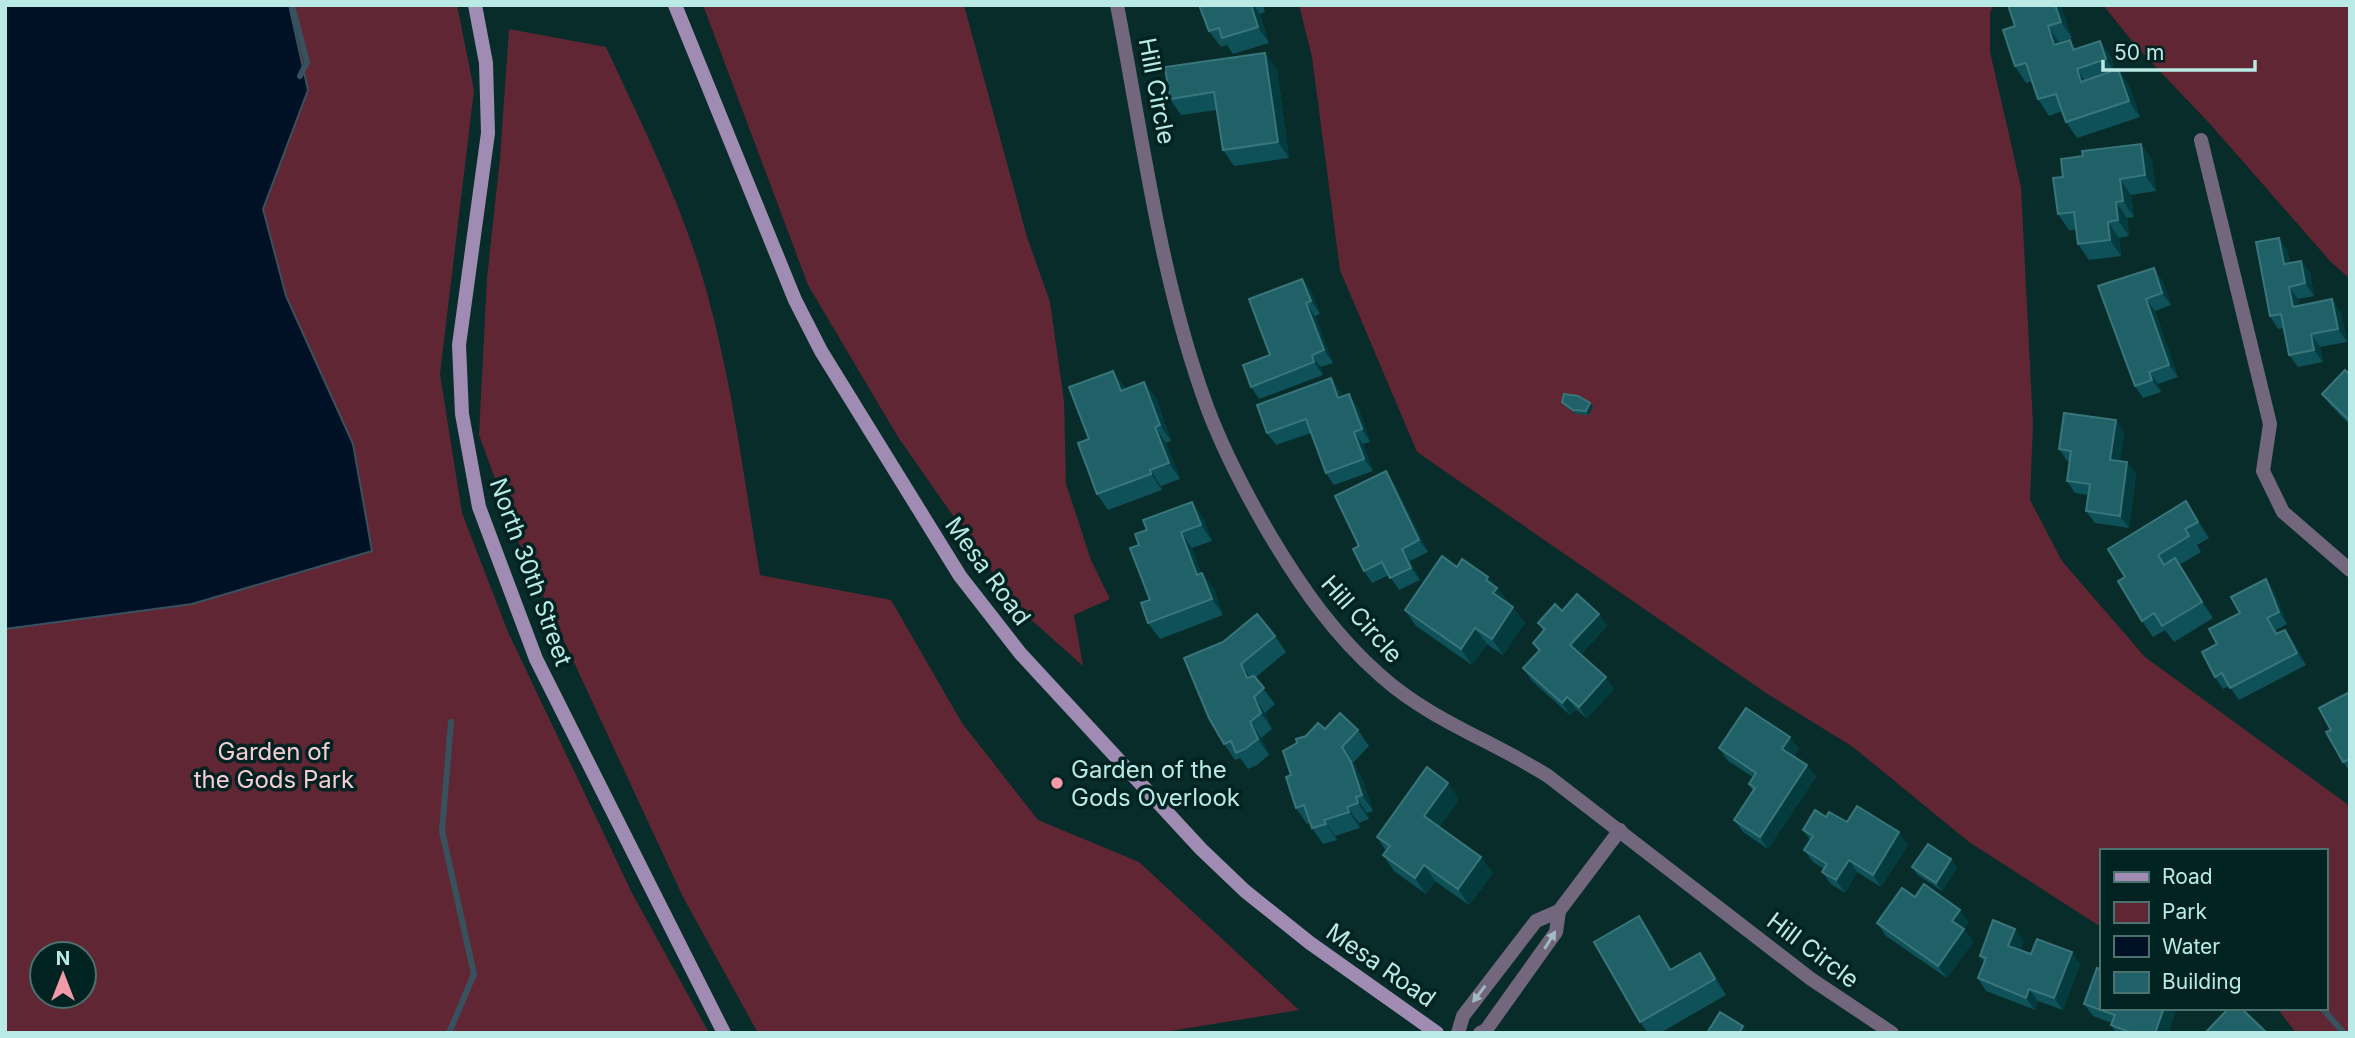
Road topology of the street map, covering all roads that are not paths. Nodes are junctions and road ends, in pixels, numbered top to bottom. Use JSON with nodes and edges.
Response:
{"nodes":[{"id":1,"x":475,"y":5,"type":"edge"},
{"id":2,"x":675,"y":5,"type":"edge"},
{"id":3,"x":1117,"y":5,"type":"edge"},
{"id":4,"x":2201,"y":140,"type":"dead end"},
{"id":5,"x":2350,"y":570,"type":"edge"},
{"id":6,"x":1620,"y":830,"type":"junction"},
{"id":7,"x":1559,"y":911,"type":"junction"},
{"id":8,"x":1502,"y":965,"type":"junction"},
{"id":9,"x":1523,"y":980,"type":"junction"},
{"id":10,"x":724,"y":1033,"type":"edge"},
{"id":11,"x":1437,"y":1033,"type":"edge"},
{"id":12,"x":1458,"y":1033,"type":"edge"},
{"id":13,"x":1480,"y":1033,"type":"edge"},
{"id":14,"x":1892,"y":1033,"type":"edge"}],
"edges":[{"from":1,"to":10,"type":"main road","name":"North 30th Street"},
{"from":2,"to":11,"type":"main road","name":"Mesa Road"},
{"from":3,"to":6,"type":"street","name":"Hill Circle"},
{"from":4,"to":5,"type":"street"},
{"from":6,"to":7,"type":"street"},
{"from":6,"to":14,"type":"street","name":"Hill Circle"},
{"from":7,"to":8,"type":"street"},
{"from":9,"to":7,"type":"street","one_way":true},
{"from":8,"to":9,"type":"street"},
{"from":8,"to":12,"type":"street","one_way":true},
{"from":9,"to":13,"type":"street"}]}
